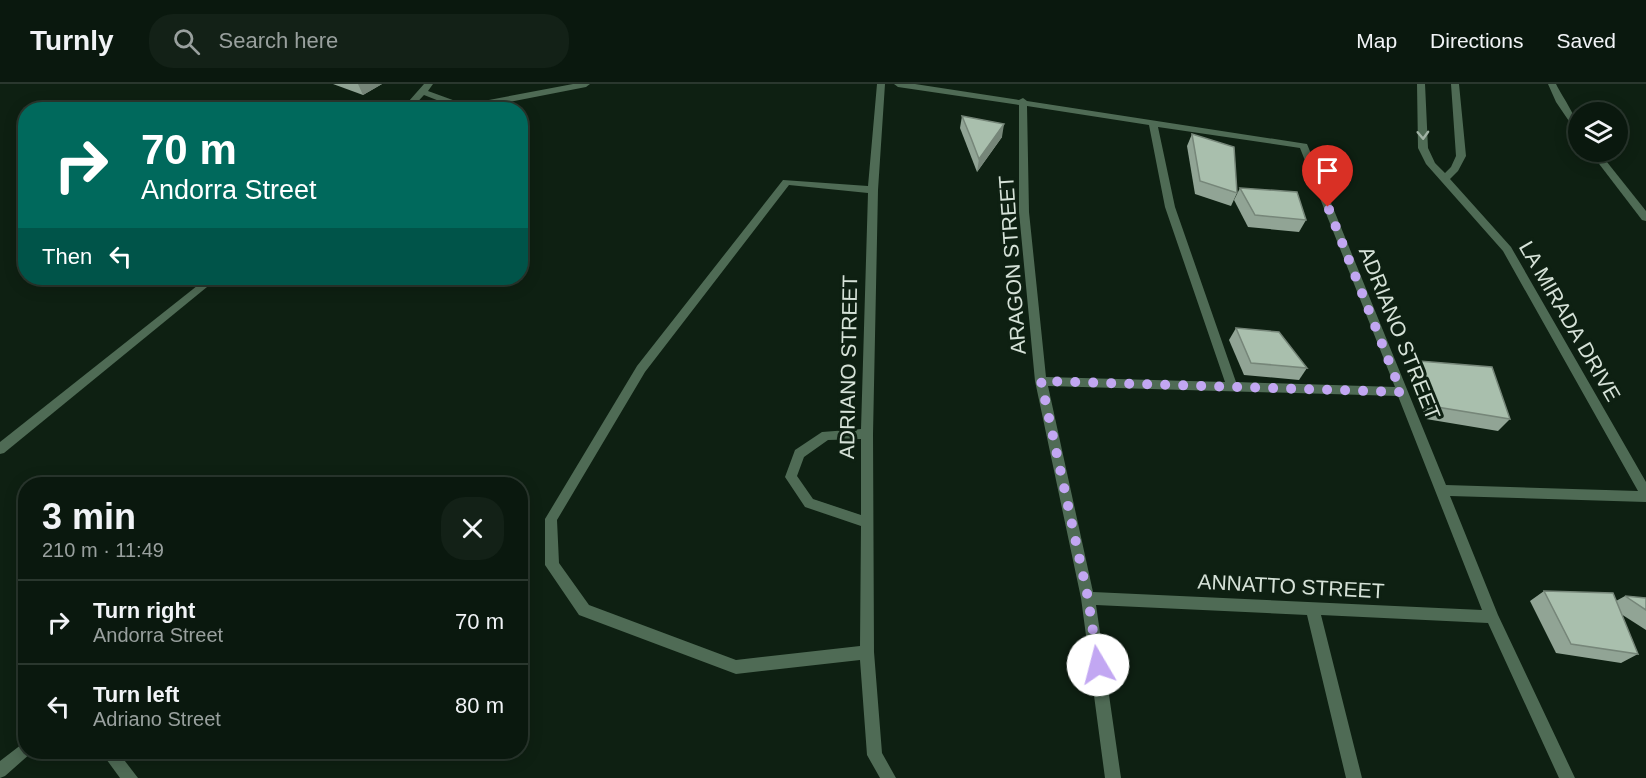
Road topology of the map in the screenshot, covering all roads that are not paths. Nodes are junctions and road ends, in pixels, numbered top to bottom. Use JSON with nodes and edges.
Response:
{"nodes":[{"id":1,"x":429,"y":84,"type":"edge"},
{"id":2,"x":586,"y":84,"type":"edge"},
{"id":3,"x":881,"y":84,"type":"edge"},
{"id":4,"x":898,"y":84,"type":"edge"},
{"id":5,"x":1421,"y":84,"type":"edge"},
{"id":6,"x":1455,"y":84,"type":"edge"},
{"id":7,"x":1552,"y":84,"type":"edge"},
{"id":8,"x":421,"y":91,"type":"junction"},
{"id":9,"x":1023,"y":101,"type":"junction"},
{"id":10,"x":412,"y":102,"type":"edge"},
{"id":11,"x":450,"y":102,"type":"edge"},
{"id":12,"x":494,"y":102,"type":"edge"},
{"id":13,"x":1568,"y":114,"type":"edge"},
{"id":14,"x":1153,"y":122,"type":"junction"},
{"id":15,"x":1603,"y":162,"type":"edge"},
{"id":16,"x":1444,"y":179,"type":"junction"},
{"id":17,"x":873,"y":190,"type":"junction"},
{"id":18,"x":1646,"y":218,"type":"edge"},
{"id":19,"x":204,"y":285,"type":"edge"},
{"id":20,"x":1041,"y":381,"type":"junction"},
{"id":21,"x":1232,"y":387,"type":"junction"},
{"id":22,"x":1401,"y":392,"type":"junction"},
{"id":23,"x":867,"y":434,"type":"junction"},
{"id":24,"x":0,"y":449,"type":"edge"},
{"id":25,"x":1440,"y":490,"type":"junction"},
{"id":26,"x":1646,"y":495,"type":"edge"},
{"id":27,"x":868,"y":524,"type":"junction"},
{"id":28,"x":1088,"y":598,"type":"junction"},
{"id":29,"x":1312,"y":608,"type":"junction"},
{"id":30,"x":1492,"y":617,"type":"junction"},
{"id":31,"x":867,"y":652,"type":"junction"},
{"id":32,"x":18,"y":755,"type":"edge"},
{"id":33,"x":115,"y":759,"type":"edge"},
{"id":34,"x":0,"y":771,"type":"edge"},
{"id":35,"x":130,"y":778,"type":"edge"},
{"id":36,"x":888,"y":778,"type":"edge"},
{"id":37,"x":1113,"y":778,"type":"edge"},
{"id":38,"x":1354,"y":778,"type":"edge"},
{"id":39,"x":1567,"y":778,"type":"edge"}],
"edges":[{"from":1,"to":8,"type":"street"},
{"from":2,"to":12,"type":"street"},
{"from":3,"to":17,"type":"street","name":"ADRIANO STREET"},
{"from":4,"to":9,"type":"street","name":"ADRIANO STREET"},
{"from":5,"to":16,"type":"street","name":"LA MIRADA DRIVE","one_way":true},
{"from":6,"to":16,"type":"street"},
{"from":7,"to":13,"type":"street"},
{"from":8,"to":10,"type":"street"},
{"from":8,"to":11,"type":"street"},
{"from":9,"to":14,"type":"street","name":"ADRIANO STREET"},
{"from":9,"to":20,"type":"street","name":"ARAGON STREET"},
{"from":14,"to":21,"type":"street"},
{"from":14,"to":22,"type":"street","name":"ADRIANO STREET"},
{"from":15,"to":18,"type":"street"},
{"from":16,"to":26,"type":"street","name":"LA MIRADA DRIVE"},
{"from":17,"to":23,"type":"street","name":"ADRIANO STREET"},
{"from":17,"to":31,"type":"street"},
{"from":19,"to":24,"type":"street"},
{"from":20,"to":21,"type":"street"},
{"from":20,"to":28,"type":"street","name":"ARAGON STREET"},
{"from":21,"to":22,"type":"street"},
{"from":22,"to":25,"type":"street","name":"ADRIANO STREET"},
{"from":23,"to":27,"type":"street","name":"ADRIANO STREET"},
{"from":23,"to":27,"type":"street"},
{"from":25,"to":26,"type":"street"},
{"from":25,"to":30,"type":"street","name":"ADRIANO STREET"},
{"from":27,"to":31,"type":"street","name":"ADRIANO STREET"},
{"from":28,"to":29,"type":"street","name":"ANNATTO STREET"},
{"from":28,"to":37,"type":"street","name":"ARAGON STREET"},
{"from":29,"to":30,"type":"street","name":"ANNATTO STREET"},
{"from":29,"to":38,"type":"street"},
{"from":30,"to":39,"type":"street","name":"ADRIANO STREET"},
{"from":31,"to":36,"type":"street","name":"ADRIANO STREET"},
{"from":32,"to":34,"type":"street"},
{"from":33,"to":35,"type":"street"}]}
